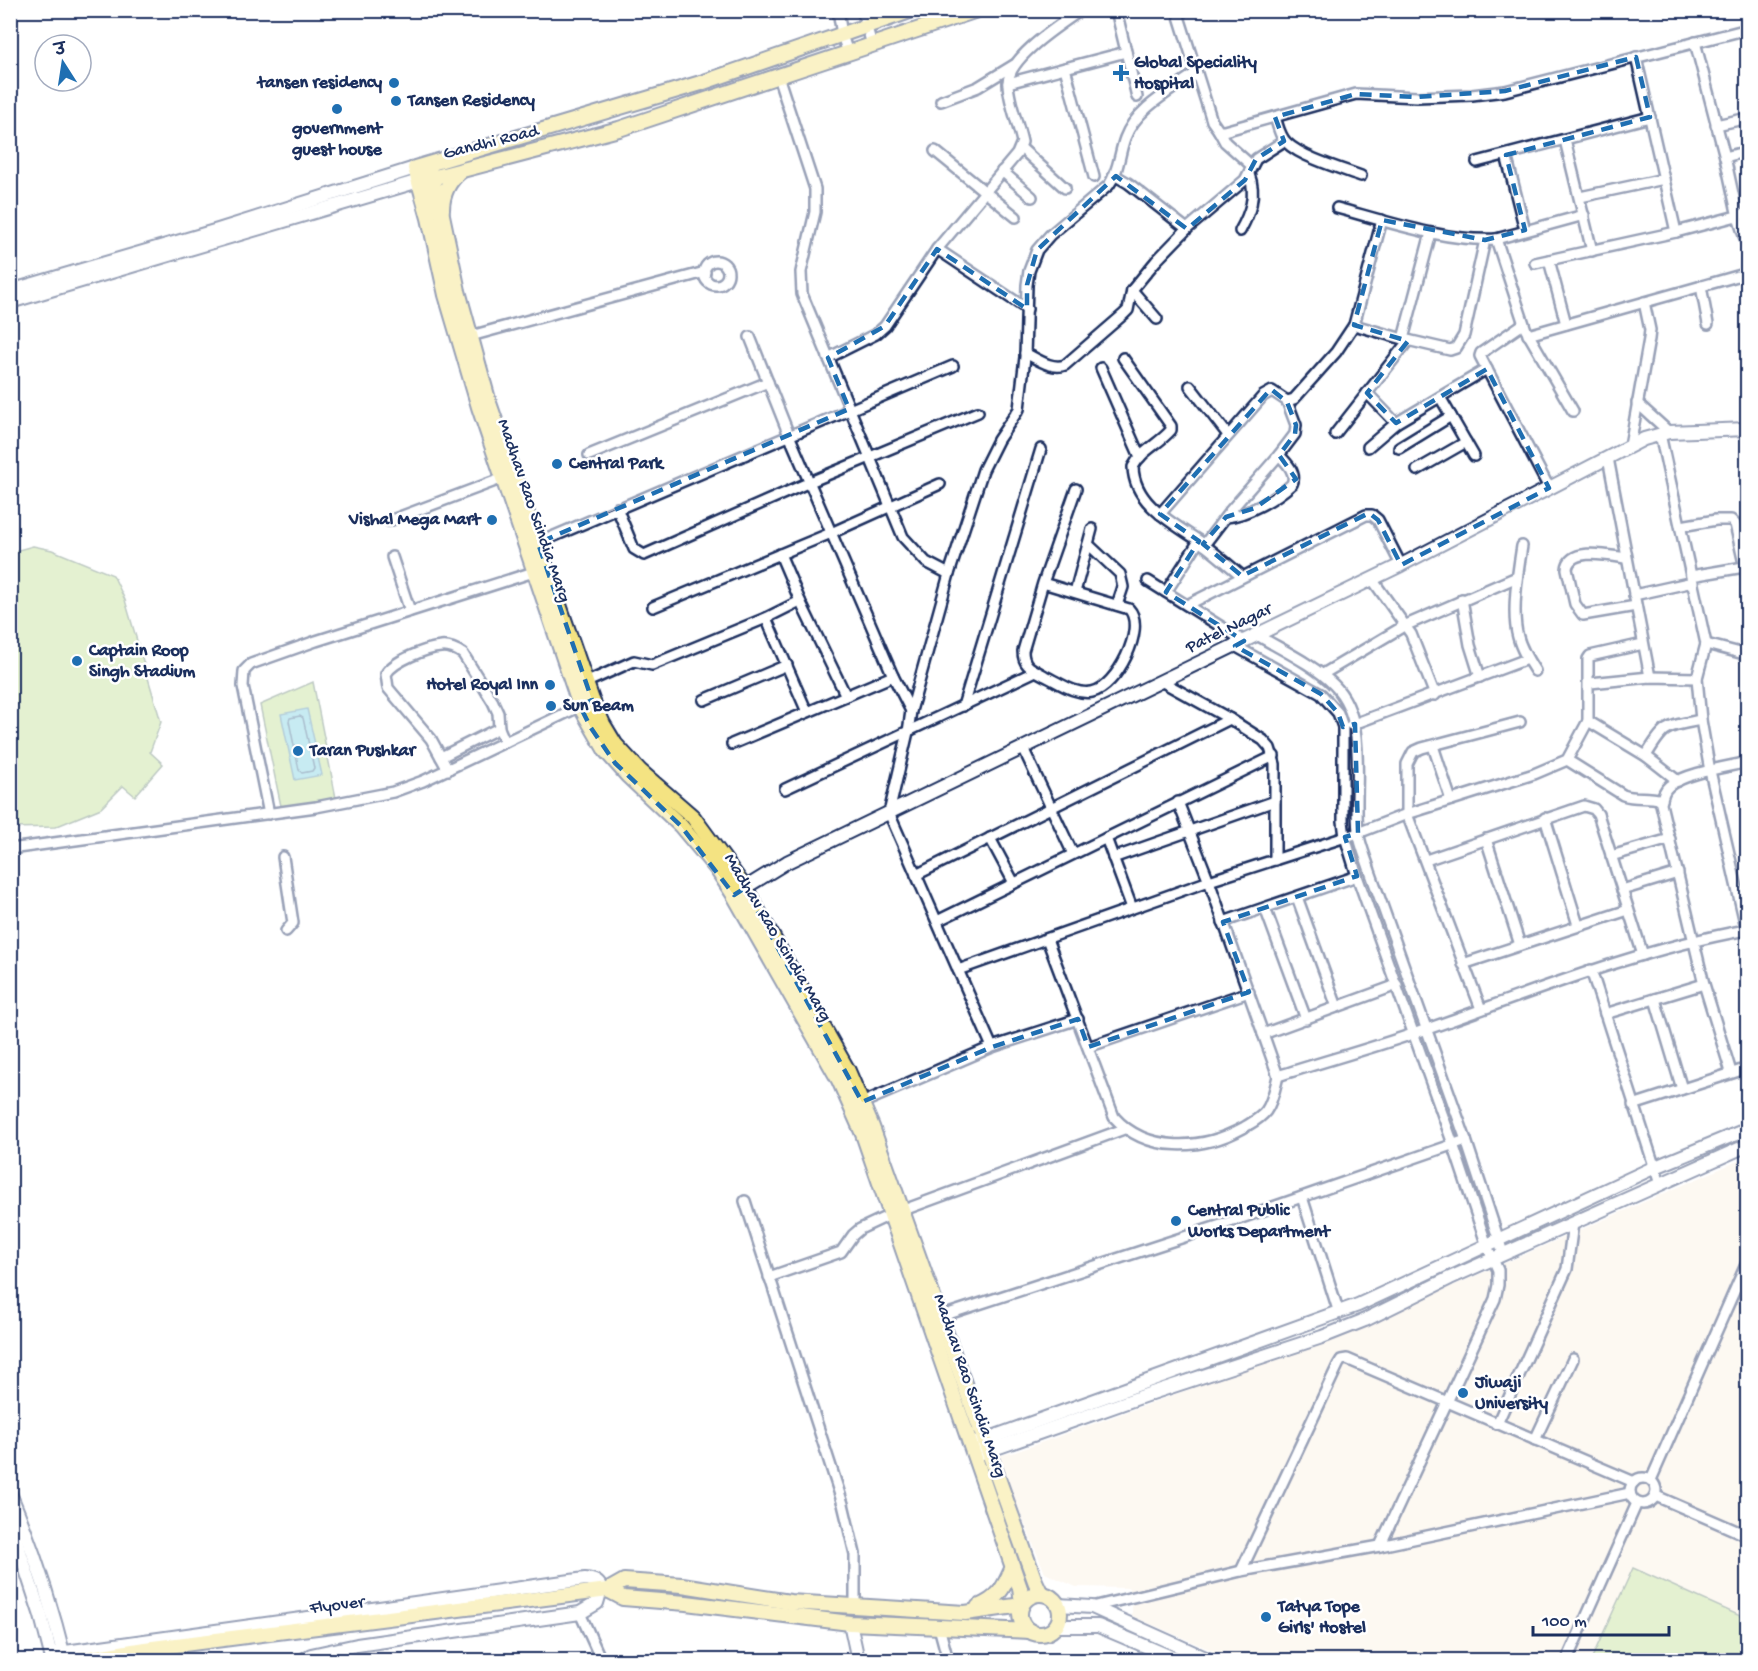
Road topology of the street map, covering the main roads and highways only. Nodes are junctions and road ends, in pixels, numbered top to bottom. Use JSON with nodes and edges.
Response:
{"nodes":[{"id":1,"x":913,"y":10,"type":"edge"},
{"id":2,"x":977,"y":10,"type":"edge"},
{"id":3,"x":466,"y":168,"type":"junction"},
{"id":4,"x":423,"y":173,"type":"junction"},
{"id":5,"x":442,"y":215,"type":"junction"},
{"id":6,"x":10,"y":291,"type":"edge"},
{"id":7,"x":10,"y":302,"type":"edge"},
{"id":8,"x":465,"y":337,"type":"junction"},
{"id":9,"x":1748,"y":429,"type":"edge"},
{"id":10,"x":508,"y":477,"type":"junction"},
{"id":11,"x":540,"y":570,"type":"junction"},
{"id":12,"x":586,"y":703,"type":"junction"},
{"id":13,"x":740,"y":891,"type":"junction"},
{"id":14,"x":1748,"y":1129,"type":"edge"},
{"id":15,"x":1748,"y":1145,"type":"edge"},
{"id":16,"x":896,"y":1213,"type":"junction"},
{"id":17,"x":985,"y":1446,"type":"junction"},
{"id":18,"x":972,"y":1451,"type":"junction"},
{"id":19,"x":10,"y":1493,"type":"edge"},
{"id":20,"x":10,"y":1521,"type":"edge"},
{"id":21,"x":1012,"y":1569,"type":"junction"},
{"id":22,"x":604,"y":1590,"type":"junction"},
{"id":23,"x":1041,"y":1594,"type":"junction"},
{"id":24,"x":1022,"y":1605,"type":"junction"},
{"id":25,"x":1058,"y":1605,"type":"junction"},
{"id":26,"x":1095,"y":1608,"type":"junction"},
{"id":27,"x":965,"y":1613,"type":"junction"},
{"id":28,"x":850,"y":1623,"type":"junction"},
{"id":29,"x":1056,"y":1626,"type":"junction"},
{"id":30,"x":1094,"y":1626,"type":"junction"},
{"id":31,"x":1030,"y":1631,"type":"junction"},
{"id":32,"x":58,"y":1656,"type":"edge"},
{"id":33,"x":79,"y":1660,"type":"edge"},
{"id":34,"x":303,"y":1660,"type":"edge"},
{"id":35,"x":858,"y":1660,"type":"edge"},
{"id":36,"x":1178,"y":1660,"type":"edge"},
{"id":37,"x":1210,"y":1660,"type":"edge"}],
"edges":[{"from":1,"to":4,"type":"main road"},
{"from":2,"to":3,"type":"main road","name":"Gandhi Road"},
{"from":3,"to":4,"type":"main road","name":"Gandhi Road"},
{"from":3,"to":5,"type":"main road"},
{"from":4,"to":5,"type":"main road","name":"Madhav Rao Scindia Marg"},
{"from":4,"to":6,"type":"main road"},
{"from":4,"to":7,"type":"main road","name":"Gandhi Road"},
{"from":4,"to":8,"type":"main road","name":"Madhav Rao Scindia Marg"},
{"from":5,"to":8,"type":"main road","name":"Madhav Rao Scindia Marg"},
{"from":8,"to":10,"type":"main road","name":"Madhav Rao Scindia Marg"},
{"from":9,"to":13,"type":"main road","name":"Patel Nagar"},
{"from":10,"to":11,"type":"main road","name":"Madhav Rao Scindia Marg"},
{"from":10,"to":11,"type":"main road","name":"Madhav Rao Scindia Marg"},
{"from":11,"to":12,"type":"main road","name":"Madhav Rao Scindia Marg"},
{"from":11,"to":12,"type":"main road","name":"Madhav Rao Scindia Marg"},
{"from":12,"to":13,"type":"main road","name":"Madhav Rao Scindia Marg"},
{"from":13,"to":16,"type":"main road","name":"Madhav Rao Scindia Marg"},
{"from":14,"to":17,"type":"main road"},
{"from":15,"to":17,"type":"main road"},
{"from":16,"to":17,"type":"main road","name":"Madhav Rao Scindia Marg"},
{"from":16,"to":18,"type":"main road","name":"Madhav Rao Scindia Marg"},
{"from":17,"to":18,"type":"main road"},
{"from":17,"to":23,"type":"main road","name":"Madhav Rao Scindia Marg"},
{"from":18,"to":21,"type":"main road","name":"Madhav Rao Scindia Marg"},
{"from":19,"to":32,"type":"main road"},
{"from":20,"to":32,"type":"main road"},
{"from":21,"to":24,"type":"main road","name":"Madhav Rao Scindia Marg"},
{"from":21,"to":27,"type":"main road"},
{"from":22,"to":27,"type":"main road","name":"Flyover"},
{"from":22,"to":28,"type":"main road"},
{"from":22,"to":32,"type":"main road"},
{"from":22,"to":33,"type":"main road","name":"Flyover"},
{"from":22,"to":34,"type":"main road"},
{"from":23,"to":24,"type":"main road"},
{"from":23,"to":25,"type":"main road"},
{"from":24,"to":27,"type":"main road","name":"Flyover"},
{"from":24,"to":31,"type":"main road"},
{"from":25,"to":26,"type":"main road"},
{"from":25,"to":29,"type":"main road"},
{"from":26,"to":30,"type":"main road"},
{"from":26,"to":37,"type":"main road"},
{"from":28,"to":31,"type":"main road"},
{"from":28,"to":35,"type":"main road"},
{"from":29,"to":30,"type":"main road"},
{"from":29,"to":31,"type":"main road"},
{"from":30,"to":36,"type":"main road"}]}
